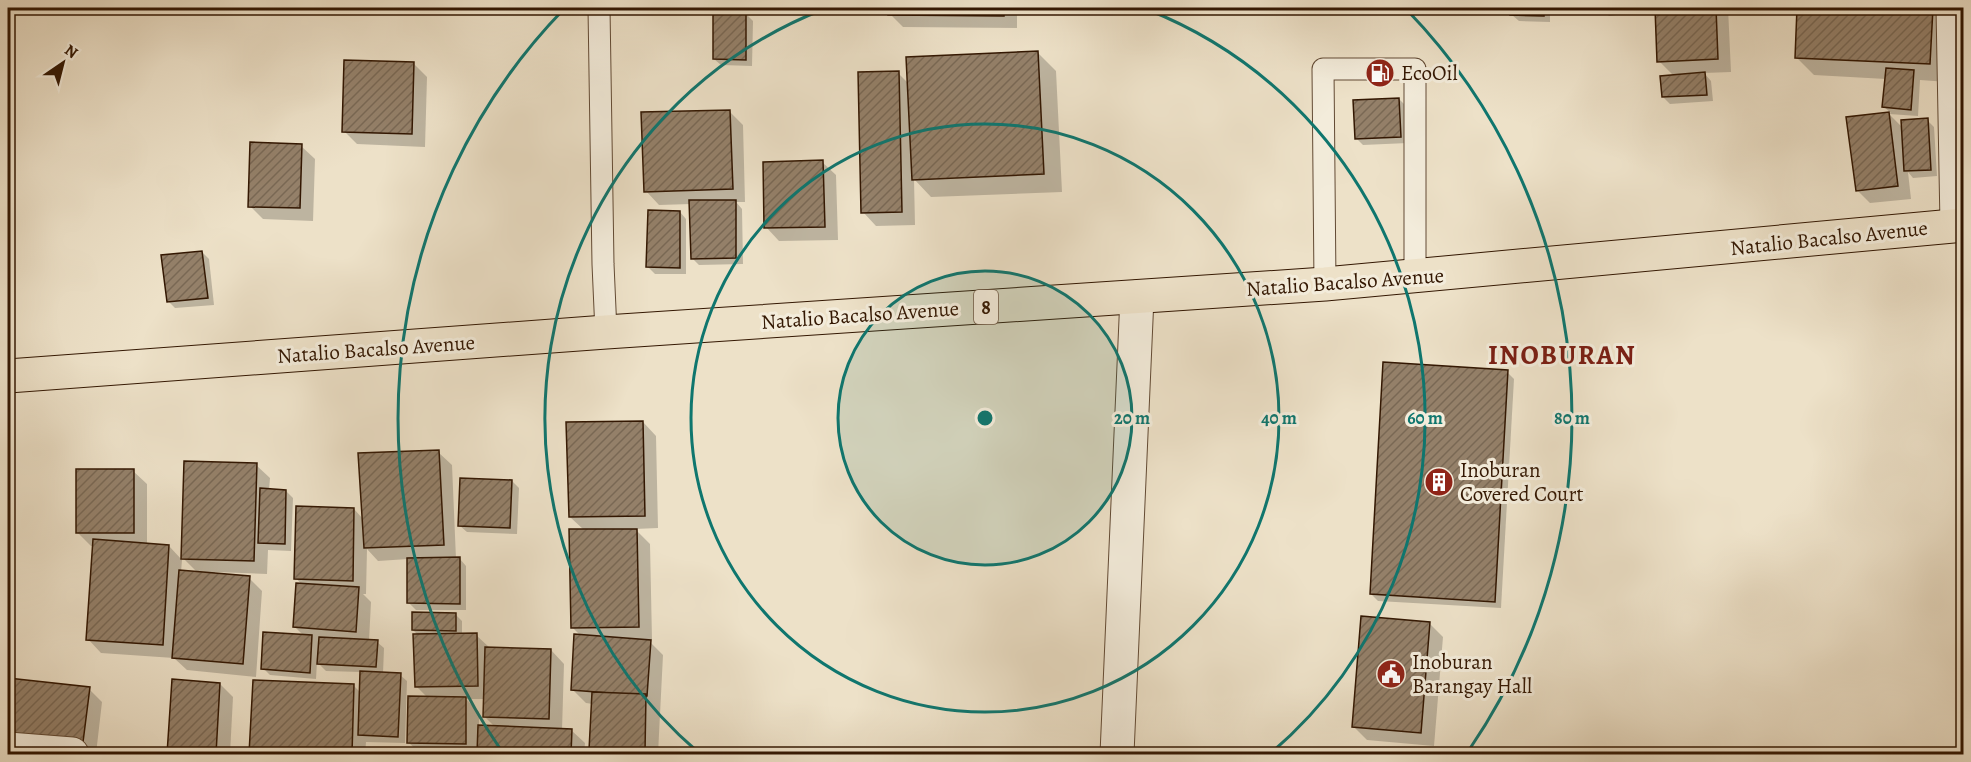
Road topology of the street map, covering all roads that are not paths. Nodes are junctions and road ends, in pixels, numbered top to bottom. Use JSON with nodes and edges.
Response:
{"nodes":[{"id":1,"x":598,"y":8,"type":"edge"},
{"id":2,"x":1953,"y":8,"type":"edge"},
{"id":3,"x":1960,"y":225,"type":"edge"},
{"id":4,"x":1415,"y":277,"type":"junction"},
{"id":5,"x":1324,"y":285,"type":"junction"},
{"id":6,"x":1137,"y":297,"type":"junction"},
{"id":7,"x":606,"y":332,"type":"junction"},
{"id":8,"x":8,"y":376,"type":"edge"},
{"id":9,"x":8,"y":749,"type":"edge"},
{"id":10,"x":72,"y":754,"type":"edge"},
{"id":11,"x":1117,"y":754,"type":"edge"}],
"edges":[{"from":1,"to":7,"type":"lane"},
{"from":2,"to":3,"type":"street"},
{"from":3,"to":4,"type":"highway","name":"Natalio Bacalso Avenue","number":"8"},
{"from":4,"to":5,"type":"highway","name":"Natalio Bacalso Avenue","number":"8"},
{"from":4,"to":5,"type":"lane"},
{"from":5,"to":6,"type":"highway","name":"Natalio Bacalso Avenue","number":"8"},
{"from":6,"to":7,"type":"highway","name":"Natalio Bacalso Avenue","number":"8"},
{"from":6,"to":11,"type":"street"},
{"from":7,"to":8,"type":"highway","name":"Natalio Bacalso Avenue","number":"8"},
{"from":9,"to":10,"type":"street"}]}
